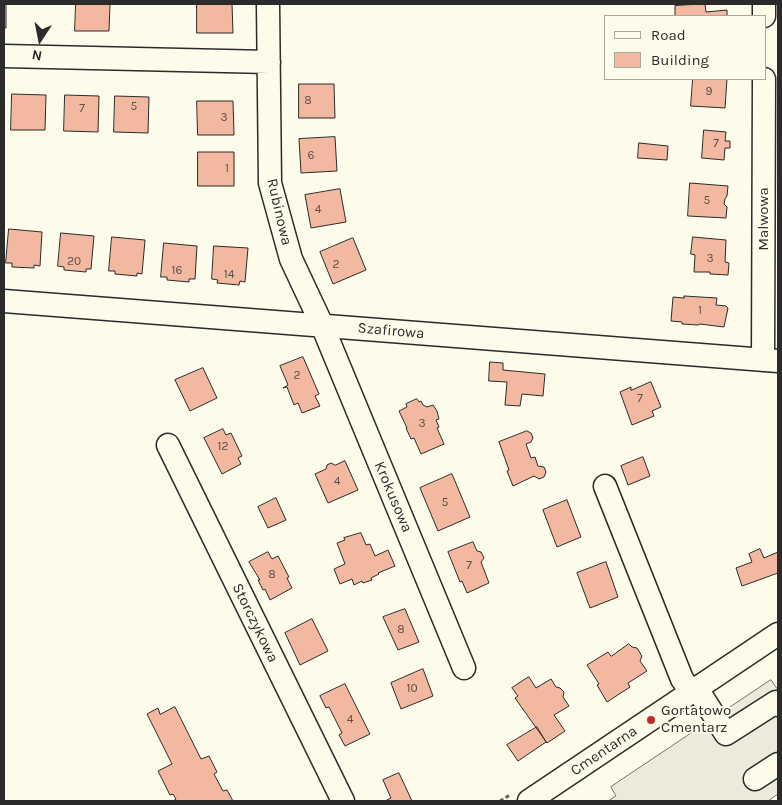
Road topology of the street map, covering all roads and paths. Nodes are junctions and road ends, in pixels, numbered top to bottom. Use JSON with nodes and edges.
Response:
{"nodes":[{"id":1,"x":268,"y":4,"type":"edge"},
{"id":2,"x":4,"y":56,"type":"edge"},
{"id":3,"x":268,"y":62,"type":"junction"},
{"id":4,"x":764,"y":80,"type":"edge"},
{"id":5,"x":4,"y":301,"type":"edge"},
{"id":6,"x":322,"y":325,"type":"junction"},
{"id":7,"x":771,"y":361,"type":"edge"},
{"id":8,"x":168,"y":445,"type":"dead end"},
{"id":9,"x":605,"y":486,"type":"dead end"},
{"id":10,"x":778,"y":634,"type":"edge"},
{"id":11,"x":464,"y":668,"type":"dead end"},
{"id":12,"x":694,"y":691,"type":"junction"},
{"id":13,"x":778,"y":705,"type":"edge"},
{"id":14,"x":778,"y":764,"type":"edge"},
{"id":15,"x":755,"y":779,"type":"dead end"},
{"id":16,"x":343,"y":801,"type":"edge"},
{"id":17,"x":529,"y":801,"type":"edge"}],
"edges":[{"from":1,"to":3,"type":"street","name":"Rubinowa"},
{"from":2,"to":3,"type":"street"},
{"from":3,"to":6,"type":"street","name":"Rubinowa"},
{"from":4,"to":7,"type":"street","name":"Malwowa"},
{"from":5,"to":6,"type":"street","name":"Szafirowa"},
{"from":6,"to":7,"type":"street","name":"Szafirowa"},
{"from":6,"to":11,"type":"street","name":"Krokusowa"},
{"from":8,"to":16,"type":"street","name":"Storczykowa"},
{"from":9,"to":12,"type":"street"},
{"from":10,"to":12,"type":"street","name":"Cmentarna"},
{"from":12,"to":13,"type":"street"},
{"from":12,"to":17,"type":"street","name":"Cmentarna"},
{"from":14,"to":15,"type":"street"}]}
